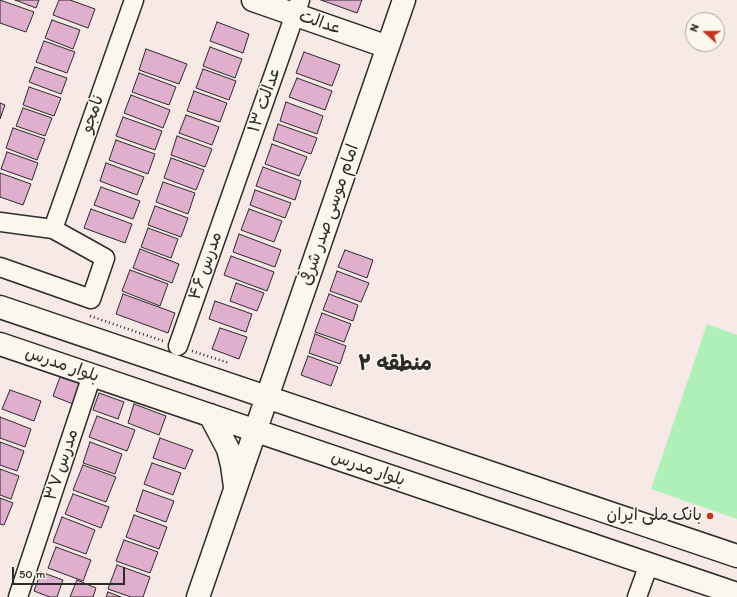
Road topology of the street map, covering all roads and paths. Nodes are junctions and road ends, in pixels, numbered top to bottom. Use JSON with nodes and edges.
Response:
{"nodes":[{"id":1,"x":134,"y":0,"type":"edge"},
{"id":2,"x":253,"y":0,"type":"edge"},
{"id":3,"x":404,"y":0,"type":"edge"},
{"id":4,"x":297,"y":7,"type":"edge"},
{"id":5,"x":388,"y":47,"type":"junction"},
{"id":6,"x":235,"y":186,"type":"joint"},
{"id":7,"x":0,"y":222,"type":"edge"},
{"id":8,"x":53,"y":229,"type":"junction"},
{"id":9,"x":0,"y":267,"type":"edge"},
{"id":10,"x":0,"y":307,"type":"edge"},
{"id":11,"x":89,"y":316,"type":"dead end"},
{"id":12,"x":0,"y":344,"type":"edge"},
{"id":13,"x":178,"y":346,"type":"junction"},
{"id":14,"x":234,"y":365,"type":"dead end"},
{"id":15,"x":92,"y":375,"type":"junction"},
{"id":16,"x":267,"y":397,"type":"junction"},
{"id":17,"x":210,"y":415,"type":"junction"},
{"id":18,"x":255,"y":431,"type":"junction"},
{"id":19,"x":235,"y":489,"type":"junction"},
{"id":20,"x":737,"y":556,"type":"edge"},
{"id":21,"x":649,"y":564,"type":"junction"},
{"id":22,"x":737,"y":594,"type":"edge"},
{"id":23,"x":18,"y":597,"type":"edge"},
{"id":24,"x":198,"y":597,"type":"edge"},
{"id":25,"x":637,"y":597,"type":"edge"}],
"edges":[{"from":1,"to":8,"type":"street","name":"نامجو"},
{"from":2,"to":4,"type":"main road","name":"عدالت"},
{"from":3,"to":5,"type":"main road","name":"امام موسی صدر شرقی"},
{"from":4,"to":5,"type":"main road","name":"عدالت"},
{"from":4,"to":6,"type":"street","name":"عدالت ۱۳"},
{"from":5,"to":16,"type":"main road","name":"امام موسی صدر شرقی"},
{"from":6,"to":13,"type":"street","name":"مدرس ۴۶"},
{"from":7,"to":8,"type":"street"},
{"from":8,"to":9,"type":"street"},
{"from":10,"to":16,"type":"main road","name":"بلوار مدرس"},
{"from":11,"to":13,"type":"path"},
{"from":12,"to":15,"type":"main road","name":"بلوار مدرس"},
{"from":13,"to":14,"type":"path"},
{"from":15,"to":17,"type":"main road","name":"بلوار مدرس"},
{"from":15,"to":23,"type":"street","name":"مدرس ۳۷"},
{"from":16,"to":18,"type":"main road","name":"امام موسی صدر شرقی"},
{"from":16,"to":20,"type":"main road","name":"بلوار مدرس"},
{"from":17,"to":18,"type":"main road","name":"بلوار مدرس"},
{"from":17,"to":19,"type":"main road"},
{"from":18,"to":19,"type":"main road","name":"امام موسی صدر شرقی"},
{"from":18,"to":21,"type":"main road","name":"بلوار مدرس"},
{"from":19,"to":24,"type":"main road","name":"امام موسی صدر شرقی"},
{"from":21,"to":22,"type":"main road","name":"بلوار مدرس"},
{"from":21,"to":25,"type":"street"}]}
